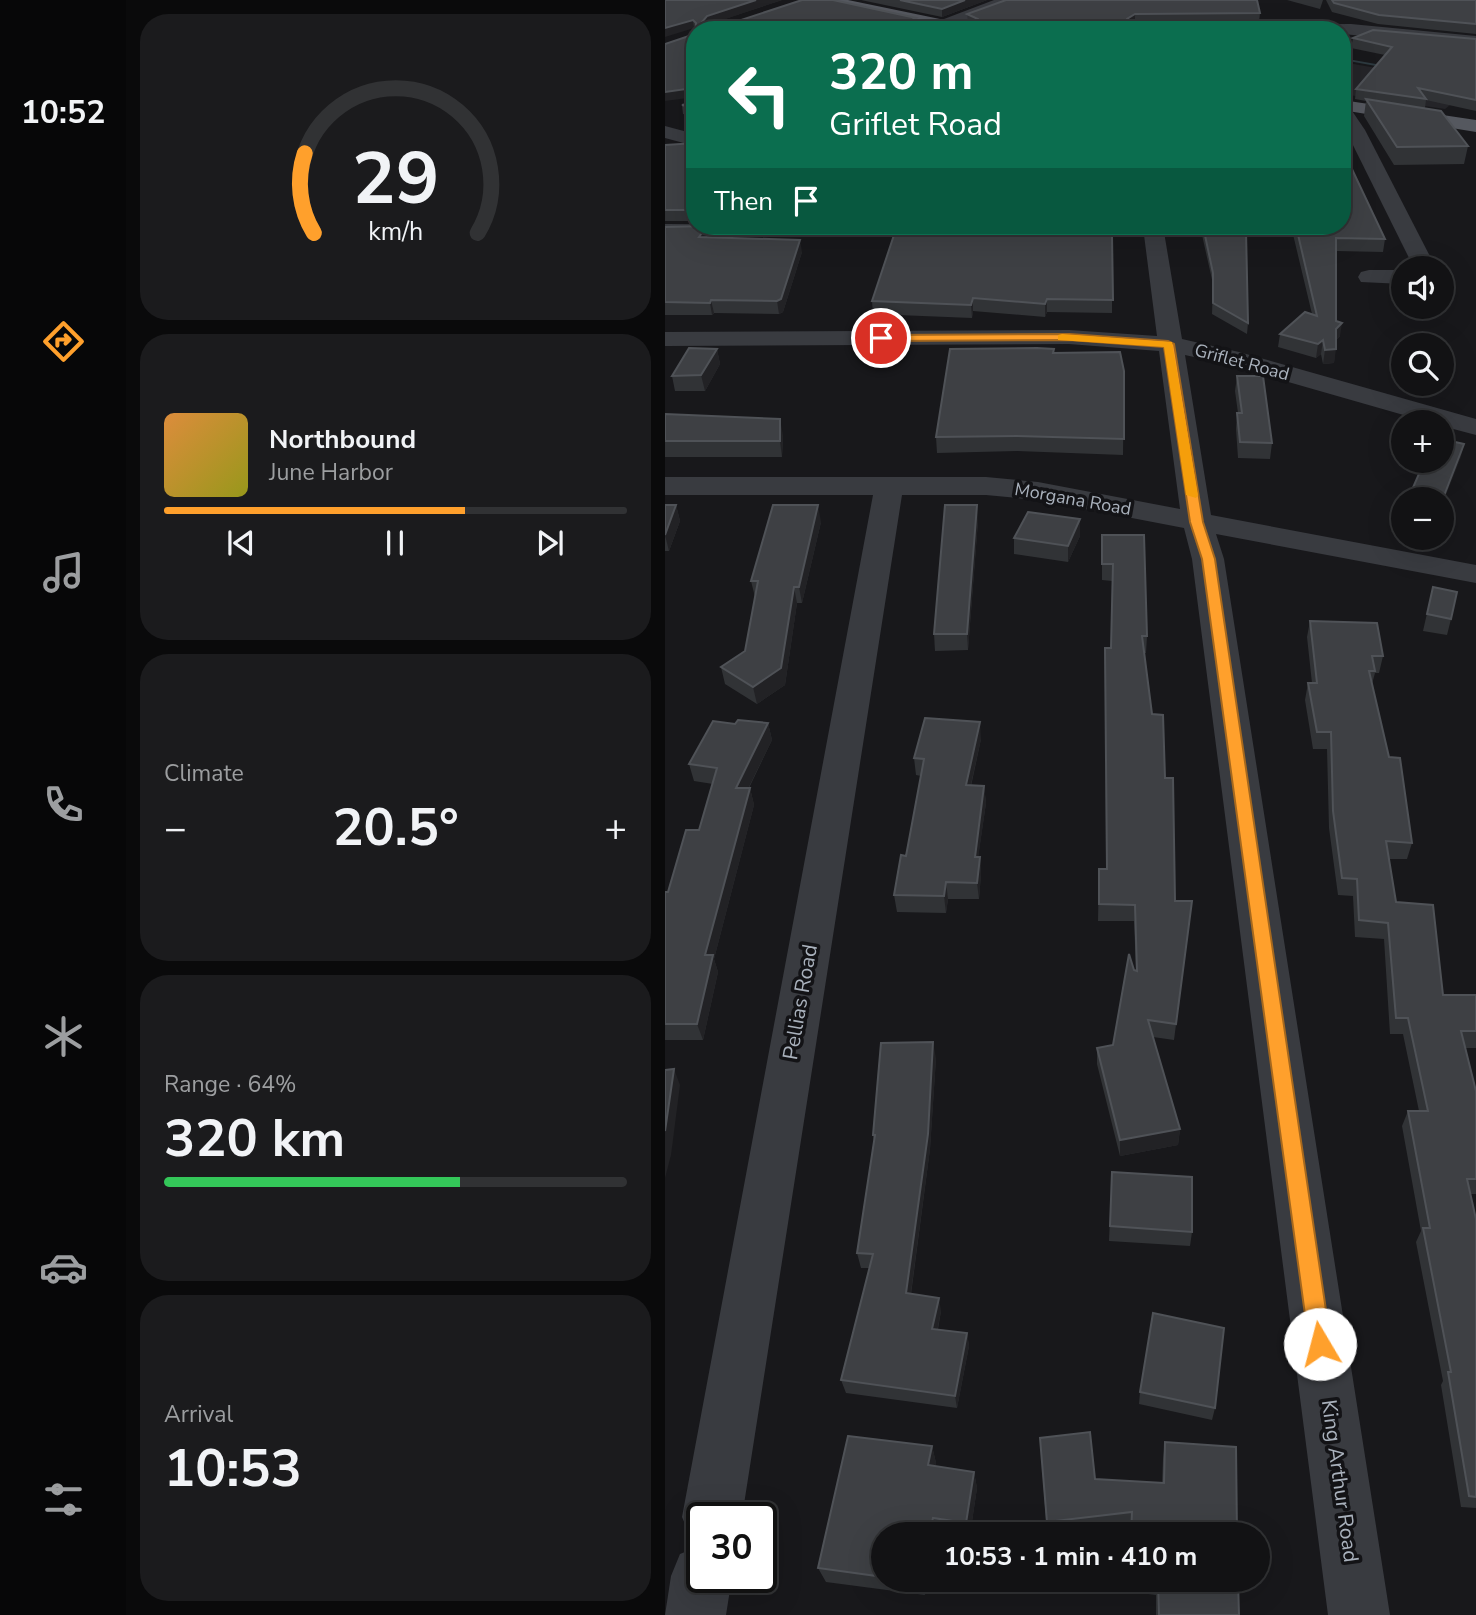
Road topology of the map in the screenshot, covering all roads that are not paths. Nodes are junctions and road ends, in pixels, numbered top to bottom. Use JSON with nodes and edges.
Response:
{"nodes":[{"id":1,"x":828,"y":0,"type":"edge"},
{"id":2,"x":1008,"y":0,"type":"edge"},
{"id":3,"x":1297,"y":10,"type":"dead end"},
{"id":4,"x":930,"y":21,"type":"edge"},
{"id":5,"x":946,"y":21,"type":"edge"},
{"id":6,"x":1302,"y":21,"type":"edge"},
{"id":7,"x":1351,"y":30,"type":"edge"},
{"id":8,"x":1476,"y":41,"type":"edge"},
{"id":9,"x":1351,"y":108,"type":"edge"},
{"id":10,"x":1351,"y":122,"type":"edge"},
{"id":11,"x":1476,"y":127,"type":"edge"},
{"id":12,"x":665,"y":132,"type":"edge"},
{"id":13,"x":686,"y":138,"type":"edge"},
{"id":14,"x":665,"y":230,"type":"edge"},
{"id":15,"x":686,"y":230,"type":"edge"},
{"id":16,"x":1155,"y":235,"type":"edge"},
{"id":17,"x":1419,"y":256,"type":"edge"},
{"id":18,"x":1369,"y":277,"type":"dead end"},
{"id":19,"x":1391,"y":278,"type":"edge"},
{"id":20,"x":665,"y":339,"type":"edge"},
{"id":21,"x":1168,"y":344,"type":"junction"},
{"id":22,"x":1476,"y":427,"type":"edge"},
{"id":23,"x":665,"y":486,"type":"edge"},
{"id":24,"x":889,"y":488,"type":"junction"},
{"id":25,"x":1196,"y":522,"type":"junction"},
{"id":26,"x":1476,"y":574,"type":"edge"},
{"id":27,"x":715,"y":1502,"type":"edge"},
{"id":28,"x":699,"y":1593,"type":"edge"},
{"id":29,"x":695,"y":1615,"type":"edge"},
{"id":30,"x":1359,"y":1615,"type":"edge"}],
"edges":[{"from":1,"to":4,"type":"main road"},
{"from":2,"to":5,"type":"street"},
{"from":3,"to":6,"type":"street"},
{"from":7,"to":8,"type":"street"},
{"from":9,"to":11,"type":"main road"},
{"from":10,"to":17,"type":"street"},
{"from":12,"to":13,"type":"street"},
{"from":14,"to":15,"type":"street"},
{"from":16,"to":21,"type":"street","name":"King Arthur Road"},
{"from":18,"to":19,"type":"street"},
{"from":20,"to":21,"type":"street","name":"Griflet Road"},
{"from":21,"to":22,"type":"street","name":"Griflet Road"},
{"from":21,"to":25,"type":"street","name":"King Arthur Road"},
{"from":23,"to":24,"type":"street","name":"Morgana Road"},
{"from":24,"to":25,"type":"street","name":"Morgana Road"},
{"from":24,"to":27,"type":"street","name":"Pellias Road"},
{"from":25,"to":26,"type":"street","name":"Morgana Road"},
{"from":25,"to":30,"type":"street","name":"King Arthur Road"},
{"from":28,"to":29,"type":"street"}]}
